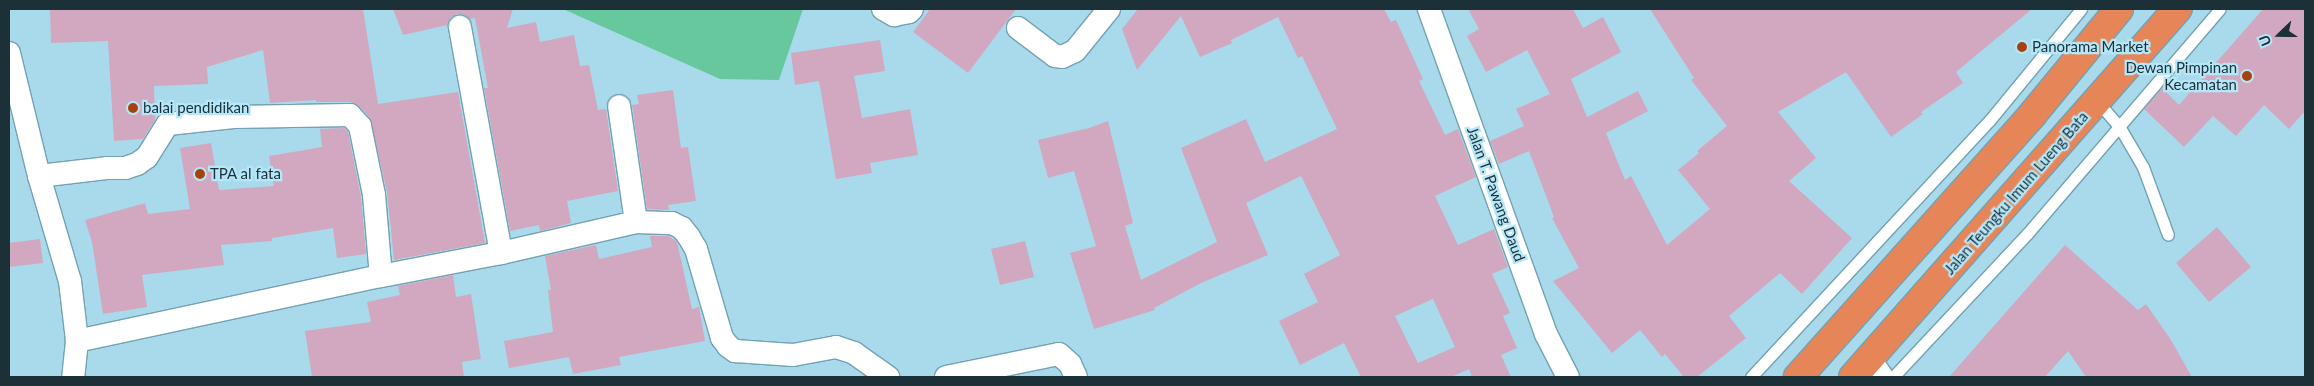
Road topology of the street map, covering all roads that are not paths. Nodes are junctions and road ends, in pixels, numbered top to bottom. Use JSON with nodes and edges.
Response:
{"nodes":[{"id":1,"x":883,"y":9,"type":"edge"},
{"id":2,"x":912,"y":9,"type":"edge"},
{"id":3,"x":1109,"y":9,"type":"edge"},
{"id":4,"x":1430,"y":9,"type":"edge"},
{"id":5,"x":2081,"y":9,"type":"edge"},
{"id":6,"x":2119,"y":9,"type":"edge"},
{"id":7,"x":2178,"y":9,"type":"edge"},
{"id":8,"x":2220,"y":9,"type":"edge"},
{"id":9,"x":460,"y":27,"type":"dead end"},
{"id":10,"x":1018,"y":28,"type":"dead end"},
{"id":11,"x":9,"y":53,"type":"edge"},
{"id":12,"x":2097,"y":101,"type":"junction"},
{"id":13,"x":619,"y":106,"type":"dead end"},
{"id":14,"x":2119,"y":126,"type":"junction"},
{"id":15,"x":39,"y":176,"type":"junction"},
{"id":16,"x":636,"y":222,"type":"junction"},
{"id":17,"x":2168,"y":236,"type":"dead end"},
{"id":18,"x":500,"y":253,"type":"junction"},
{"id":19,"x":381,"y":276,"type":"junction"},
{"id":20,"x":77,"y":341,"type":"junction"},
{"id":21,"x":1868,"y":371,"type":"edge"},
{"id":22,"x":73,"y":377,"type":"edge"},
{"id":23,"x":888,"y":377,"type":"edge"},
{"id":24,"x":946,"y":377,"type":"edge"},
{"id":25,"x":1076,"y":377,"type":"edge"},
{"id":26,"x":1568,"y":377,"type":"edge"},
{"id":27,"x":1751,"y":377,"type":"edge"},
{"id":28,"x":1798,"y":377,"type":"edge"},
{"id":29,"x":1892,"y":377,"type":"edge"}],
"edges":[{"from":1,"to":2,"type":"street"},
{"from":3,"to":10,"type":"street"},
{"from":4,"to":26,"type":"street","name":"Jalan T. Pawang Daud"},
{"from":5,"to":27,"type":"lane"},
{"from":6,"to":28,"type":"highway"},
{"from":7,"to":12,"type":"highway","name":"Jalan Teungku Imum Lueng Bata"},
{"from":8,"to":14,"type":"lane"},
{"from":9,"to":18,"type":"street"},
{"from":11,"to":15,"type":"street"},
{"from":12,"to":14,"type":"lane"},
{"from":12,"to":21,"type":"highway","name":"Jalan Teungku Imum Lueng Bata"},
{"from":13,"to":16,"type":"street"},
{"from":14,"to":17,"type":"lane"},
{"from":14,"to":29,"type":"lane"},
{"from":15,"to":19,"type":"street"},
{"from":15,"to":20,"type":"street"},
{"from":16,"to":18,"type":"street"},
{"from":16,"to":23,"type":"street"},
{"from":18,"to":19,"type":"street"},
{"from":19,"to":20,"type":"street"},
{"from":20,"to":22,"type":"street"},
{"from":24,"to":25,"type":"street"}]}
